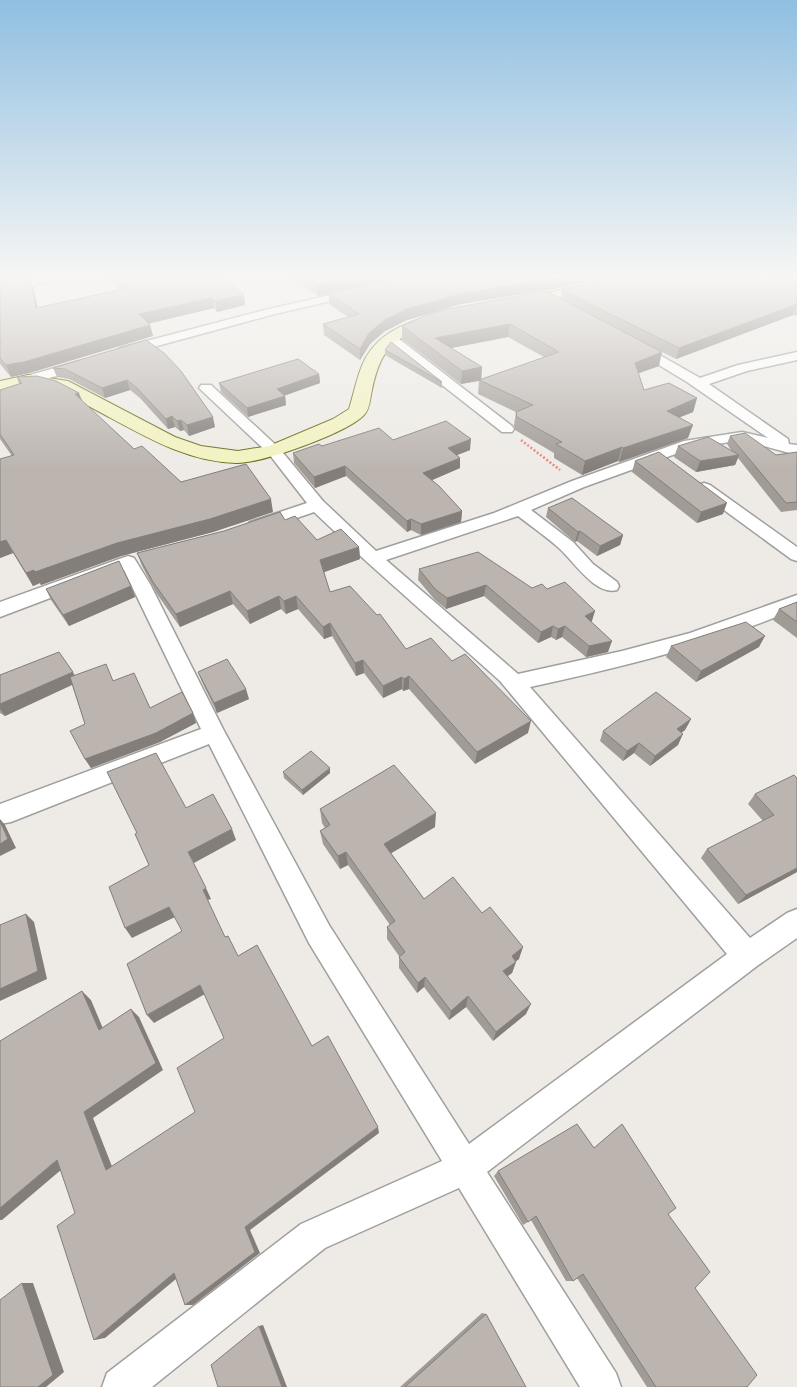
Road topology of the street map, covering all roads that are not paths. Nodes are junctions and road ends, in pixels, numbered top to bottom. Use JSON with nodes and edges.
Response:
{"nodes":[{"id":1,"x":162,"y":340,"type":"edge"},
{"id":2,"x":388,"y":340,"type":"edge"},
{"id":3,"x":392,"y":340,"type":"edge"},
{"id":4,"x":625,"y":340,"type":"edge"},
{"id":5,"x":112,"y":355,"type":"edge"},
{"id":6,"x":797,"y":356,"type":"edge"},
{"id":7,"x":93,"y":360,"type":"edge"},
{"id":8,"x":28,"y":380,"type":"junction"},
{"id":9,"x":700,"y":383,"type":"junction"},
{"id":10,"x":0,"y":386,"type":"edge"},
{"id":11,"x":206,"y":388,"type":"dead end"},
{"id":12,"x":507,"y":429,"type":"road end"},
{"id":13,"x":274,"y":451,"type":"junction"},
{"id":14,"x":795,"y":451,"type":"edge"},
{"id":15,"x":658,"y":455,"type":"junction"},
{"id":16,"x":674,"y":466,"type":"edge"},
{"id":17,"x":689,"y":477,"type":"edge"},
{"id":18,"x":317,"y":505,"type":"junction"},
{"id":19,"x":520,"y":509,"type":"junction"},
{"id":20,"x":238,"y":532,"type":"edge"},
{"id":21,"x":797,"y":555,"type":"edge"},
{"id":22,"x":373,"y":558,"type":"junction"},
{"id":23,"x":610,"y":586,"type":"dead end"},
{"id":24,"x":797,"y":601,"type":"edge"},
{"id":25,"x":0,"y":610,"type":"edge"},
{"id":26,"x":514,"y":683,"type":"junction"},
{"id":27,"x":214,"y":734,"type":"junction"},
{"id":28,"x":2,"y":814,"type":"dead end"},
{"id":29,"x":797,"y":922,"type":"edge"},
{"id":30,"x":747,"y":956,"type":"junction"},
{"id":31,"x":466,"y":1168,"type":"junction"},
{"id":32,"x":121,"y":1387,"type":"edge"},
{"id":33,"x":602,"y":1387,"type":"edge"}],
"edges":[{"from":1,"to":5,"type":"street"},
{"from":2,"to":13,"type":"main road"},
{"from":3,"to":12,"type":"street"},
{"from":4,"to":9,"type":"street"},
{"from":6,"to":9,"type":"street"},
{"from":7,"to":8,"type":"street"},
{"from":8,"to":10,"type":"main road"},
{"from":8,"to":13,"type":"main road"},
{"from":9,"to":14,"type":"street"},
{"from":11,"to":13,"type":"street"},
{"from":13,"to":18,"type":"street"},
{"from":14,"to":15,"type":"street"},
{"from":15,"to":16,"type":"street"},
{"from":15,"to":19,"type":"street"},
{"from":17,"to":21,"type":"street"},
{"from":18,"to":20,"type":"street"},
{"from":18,"to":22,"type":"street"},
{"from":19,"to":22,"type":"street"},
{"from":19,"to":23,"type":"street"},
{"from":22,"to":26,"type":"street"},
{"from":24,"to":26,"type":"street"},
{"from":25,"to":27,"type":"street"},
{"from":26,"to":30,"type":"street"},
{"from":27,"to":28,"type":"street"},
{"from":27,"to":31,"type":"street"},
{"from":29,"to":30,"type":"street"},
{"from":30,"to":31,"type":"street"},
{"from":31,"to":32,"type":"street"},
{"from":31,"to":33,"type":"street"}]}
